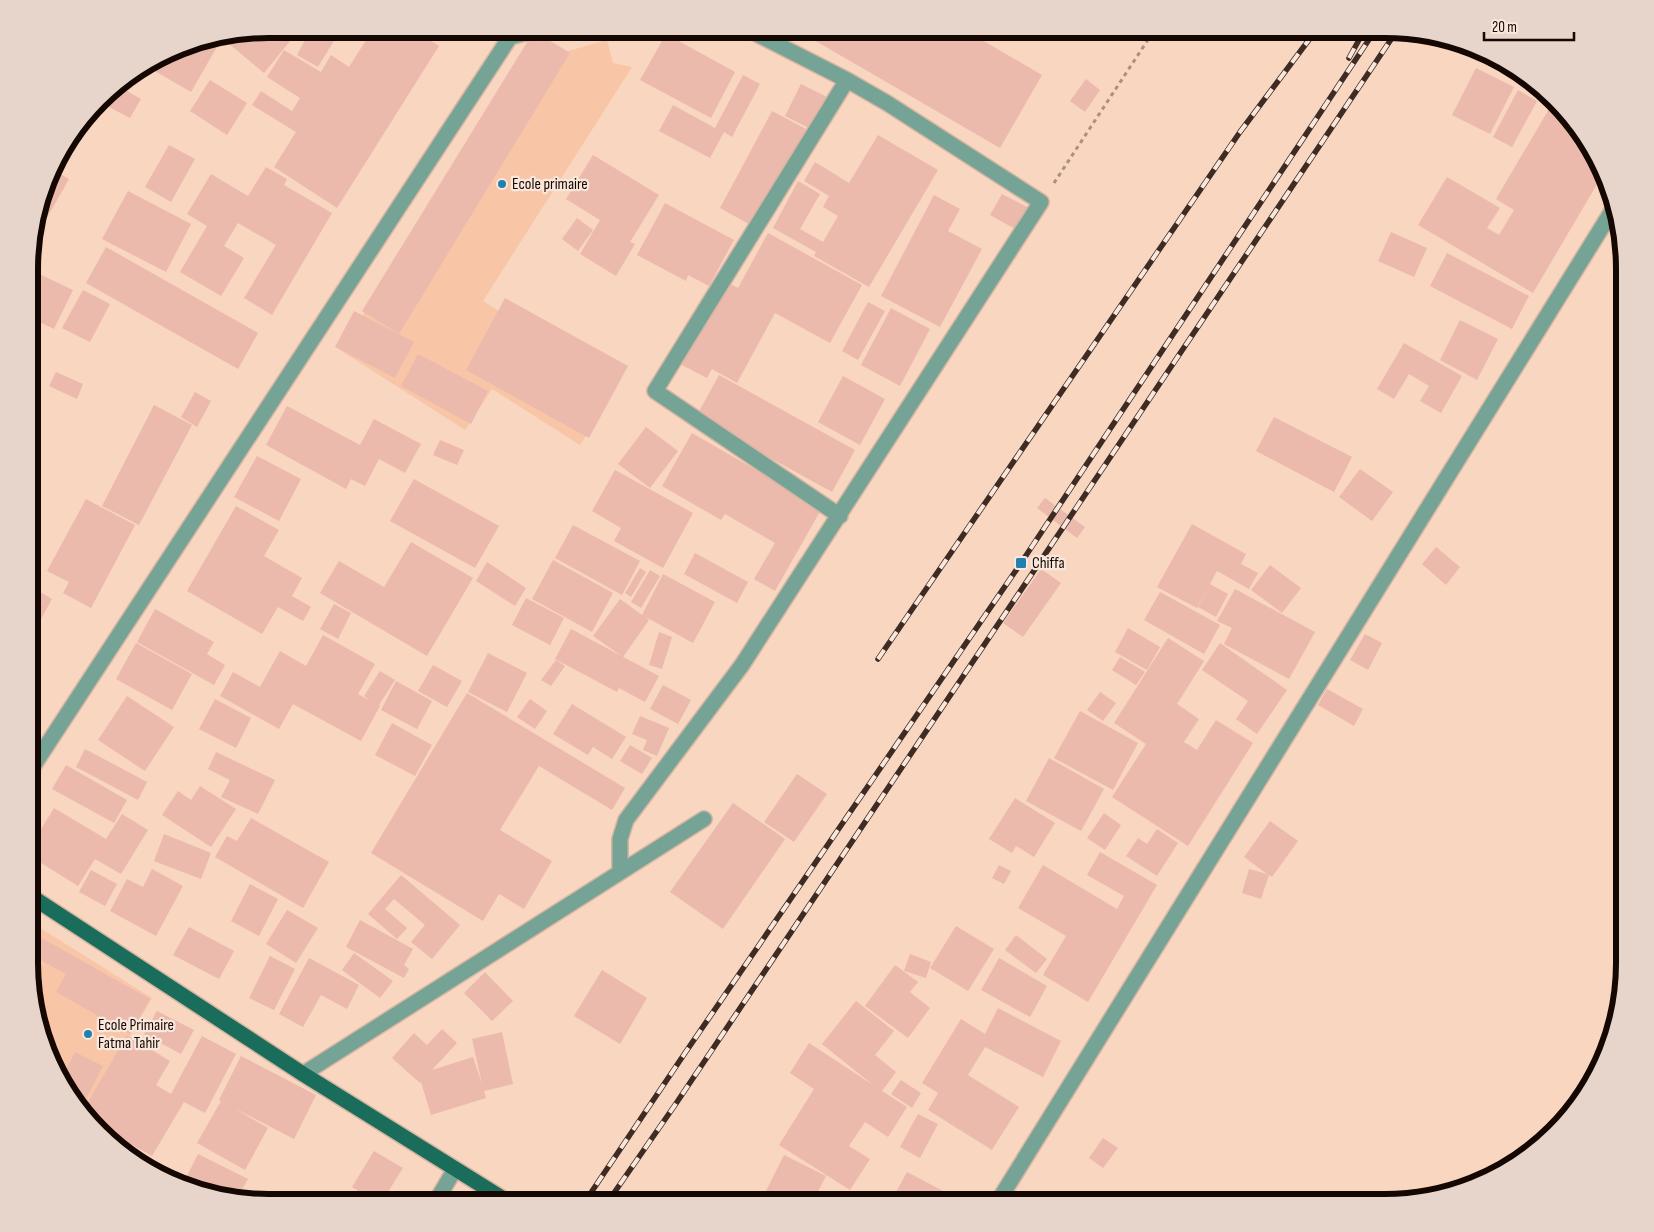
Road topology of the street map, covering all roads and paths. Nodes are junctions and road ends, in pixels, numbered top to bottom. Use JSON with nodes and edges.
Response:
{"nodes":[{"id":1,"x":509,"y":38,"type":"edge"},
{"id":2,"x":765,"y":38,"type":"edge"},
{"id":3,"x":1150,"y":38,"type":"edge"},
{"id":4,"x":847,"y":80,"type":"junction"},
{"id":5,"x":1042,"y":202,"type":"junction"},
{"id":6,"x":1610,"y":214,"type":"edge"},
{"id":7,"x":840,"y":516,"type":"junction"},
{"id":8,"x":38,"y":759,"type":"edge"},
{"id":9,"x":704,"y":819,"type":"dead end"},
{"id":10,"x":620,"y":872,"type":"junction"},
{"id":11,"x":38,"y":900,"type":"edge"},
{"id":12,"x":303,"y":1074,"type":"junction"},
{"id":13,"x":455,"y":1169,"type":"junction"},
{"id":14,"x":440,"y":1194,"type":"edge"},
{"id":15,"x":495,"y":1194,"type":"edge"},
{"id":16,"x":1003,"y":1194,"type":"edge"}],
"edges":[{"from":1,"to":8,"type":"street"},
{"from":2,"to":4,"type":"street"},
{"from":3,"to":5,"type":"path"},
{"from":4,"to":5,"type":"street"},
{"from":4,"to":7,"type":"street"},
{"from":5,"to":7,"type":"street"},
{"from":6,"to":16,"type":"street"},
{"from":7,"to":10,"type":"street"},
{"from":9,"to":10,"type":"street"},
{"from":10,"to":12,"type":"street"},
{"from":11,"to":12,"type":"main road"},
{"from":12,"to":13,"type":"main road"},
{"from":13,"to":14,"type":"street"},
{"from":13,"to":15,"type":"main road"}]}
